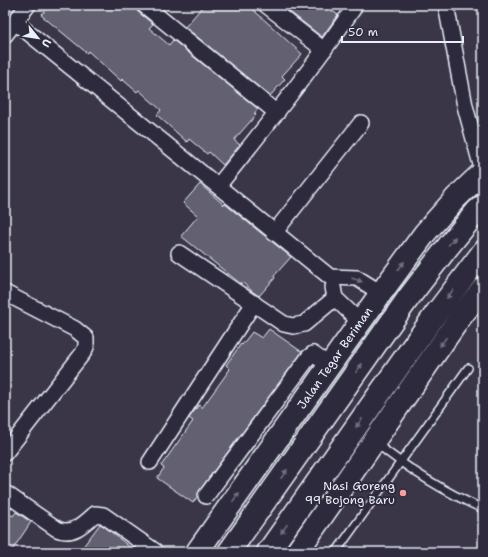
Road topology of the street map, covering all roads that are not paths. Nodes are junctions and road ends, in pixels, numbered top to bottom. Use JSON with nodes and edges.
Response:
{"nodes":[{"id":1,"x":144,"y":5,"type":"edge"},
{"id":2,"x":266,"y":5,"type":"edge"},
{"id":3,"x":353,"y":5,"type":"edge"},
{"id":4,"x":446,"y":5,"type":"edge"},
{"id":5,"x":20,"y":11,"type":"edge"},
{"id":6,"x":5,"y":35,"type":"edge"},
{"id":7,"x":324,"y":50,"type":"junction"},
{"id":8,"x":278,"y":113,"type":"junction"},
{"id":9,"x":361,"y":123,"type":"dead end"},
{"id":10,"x":483,"y":172,"type":"edge"},
{"id":11,"x":218,"y":186,"type":"junction"},
{"id":12,"x":483,"y":206,"type":"edge"},
{"id":13,"x":274,"y":233,"type":"junction"},
{"id":14,"x":483,"y":252,"type":"edge"},
{"id":15,"x":179,"y":253,"type":"dead end"},
{"id":16,"x":330,"y":277,"type":"junction"},
{"id":17,"x":483,"y":289,"type":"edge"},
{"id":18,"x":5,"y":293,"type":"edge"},
{"id":19,"x":381,"y":293,"type":"junction"},
{"id":20,"x":409,"y":297,"type":"junction"},
{"id":21,"x":335,"y":298,"type":"junction"},
{"id":22,"x":254,"y":303,"type":"junction"},
{"id":23,"x":435,"y":315,"type":"junction"},
{"id":24,"x":360,"y":322,"type":"junction"},
{"id":25,"x":330,"y":366,"type":"junction"},
{"id":26,"x":468,"y":368,"type":"dead end"},
{"id":27,"x":374,"y":441,"type":"junction"},
{"id":28,"x":246,"y":443,"type":"junction"},
{"id":29,"x":5,"y":454,"type":"edge"},
{"id":30,"x":266,"y":454,"type":"junction"},
{"id":31,"x":150,"y":462,"type":"dead end"},
{"id":32,"x":400,"y":462,"type":"junction"},
{"id":33,"x":5,"y":493,"type":"edge"},
{"id":34,"x":206,"y":496,"type":"dead end"},
{"id":35,"x":483,"y":509,"type":"edge"},
{"id":36,"x":222,"y":517,"type":"junction"},
{"id":37,"x":243,"y":532,"type":"junction"},
{"id":38,"x":156,"y":552,"type":"edge"},
{"id":39,"x":197,"y":552,"type":"edge"},
{"id":40,"x":229,"y":552,"type":"edge"},
{"id":41,"x":268,"y":552,"type":"edge"},
{"id":42,"x":297,"y":552,"type":"edge"},
{"id":43,"x":336,"y":552,"type":"edge"}],
"edges":[{"from":1,"to":8,"type":"street"},
{"from":2,"to":7,"type":"street"},
{"from":3,"to":7,"type":"street"},
{"from":4,"to":10,"type":"street"},
{"from":5,"to":6,"type":"street"},
{"from":5,"to":11,"type":"street"},
{"from":7,"to":8,"type":"street"},
{"from":8,"to":11,"type":"street"},
{"from":9,"to":13,"type":"street"},
{"from":19,"to":10,"type":"main road","name":"Jalan Tegar Beriman","one_way":true},
{"from":11,"to":13,"type":"street"},
{"from":20,"to":12,"type":"main road","name":"Jalan Tegar Beriman","one_way":true},
{"from":13,"to":16,"type":"street"},
{"from":14,"to":23,"type":"main road","one_way":true},
{"from":15,"to":22,"type":"street"},
{"from":16,"to":19,"type":"street","one_way":true},
{"from":16,"to":21,"type":"street"},
{"from":17,"to":27,"type":"main road","one_way":true},
{"from":18,"to":29,"type":"street"},
{"from":19,"to":24,"type":"main road","name":"Jalan Tegar Beriman"},
{"from":20,"to":23,"type":"main road"},
{"from":37,"to":20,"type":"main road","name":"Jalan Tegar Beriman","one_way":true},
{"from":21,"to":22,"type":"street"},
{"from":21,"to":24,"type":"street"},
{"from":22,"to":31,"type":"street"},
{"from":23,"to":41,"type":"main road","one_way":true},
{"from":24,"to":25,"type":"main road","name":"Jalan Tegar Beriman"},
{"from":25,"to":28,"type":"street"},
{"from":25,"to":30,"type":"main road","name":"Jalan Tegar Beriman"},
{"from":26,"to":32,"type":"lane"},
{"from":27,"to":32,"type":"lane"},
{"from":27,"to":42,"type":"main road"},
{"from":28,"to":30,"type":"street"},
{"from":28,"to":34,"type":"street"},
{"from":36,"to":30,"type":"main road","name":"Jalan Tegar Beriman","one_way":true},
{"from":32,"to":35,"type":"lane"},
{"from":32,"to":43,"type":"lane"},
{"from":33,"to":38,"type":"street"},
{"from":36,"to":37,"type":"main road"},
{"from":36,"to":39,"type":"main road","name":"Jalan Tegar Beriman"},
{"from":37,"to":40,"type":"main road","name":"Jalan Tegar Beriman"}]}
